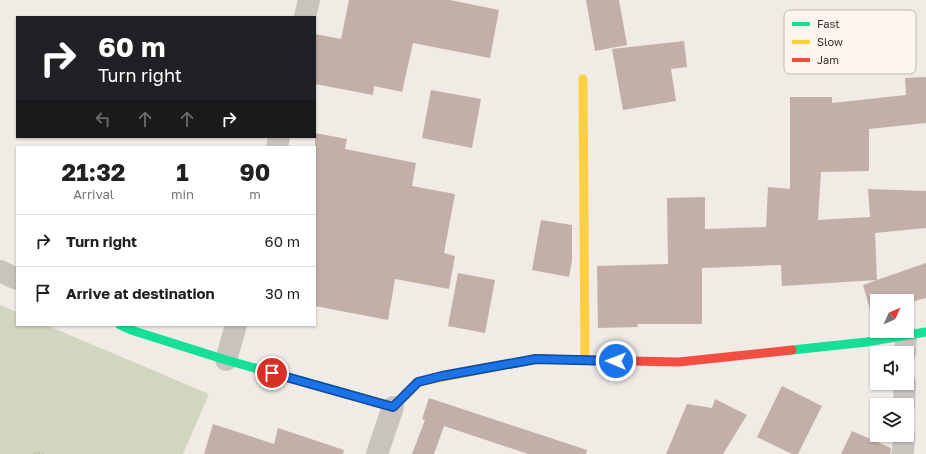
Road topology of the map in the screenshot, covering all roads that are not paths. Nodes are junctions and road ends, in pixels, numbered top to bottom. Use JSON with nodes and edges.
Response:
{"nodes":[{"id":1,"x":309,"y":0,"type":"edge"},
{"id":2,"x":305,"y":16,"type":"edge"},
{"id":3,"x":583,"y":79,"type":"dead end"},
{"id":4,"x":0,"y":272,"type":"edge"},
{"id":5,"x":16,"y":279,"type":"edge"},
{"id":6,"x":122,"y":326,"type":"edge"},
{"id":7,"x":236,"y":326,"type":"edge"},
{"id":8,"x":912,"y":340,"type":"edge"},
{"id":9,"x":226,"y":360,"type":"junction"},
{"id":10,"x":585,"y":360,"type":"junction"},
{"id":11,"x":393,"y":407,"type":"junction"},
{"id":12,"x":904,"y":442,"type":"edge"},
{"id":13,"x":377,"y":454,"type":"edge"},
{"id":14,"x":902,"y":454,"type":"edge"}],
"edges":[{"from":1,"to":2,"type":"street"},
{"from":3,"to":10,"type":"street"},
{"from":4,"to":5,"type":"street"},
{"from":6,"to":9,"type":"street"},
{"from":7,"to":9,"type":"street"},
{"from":8,"to":10,"type":"street"},
{"from":9,"to":11,"type":"street"},
{"from":10,"to":11,"type":"street"},
{"from":11,"to":13,"type":"street"},
{"from":12,"to":14,"type":"street"}]}
